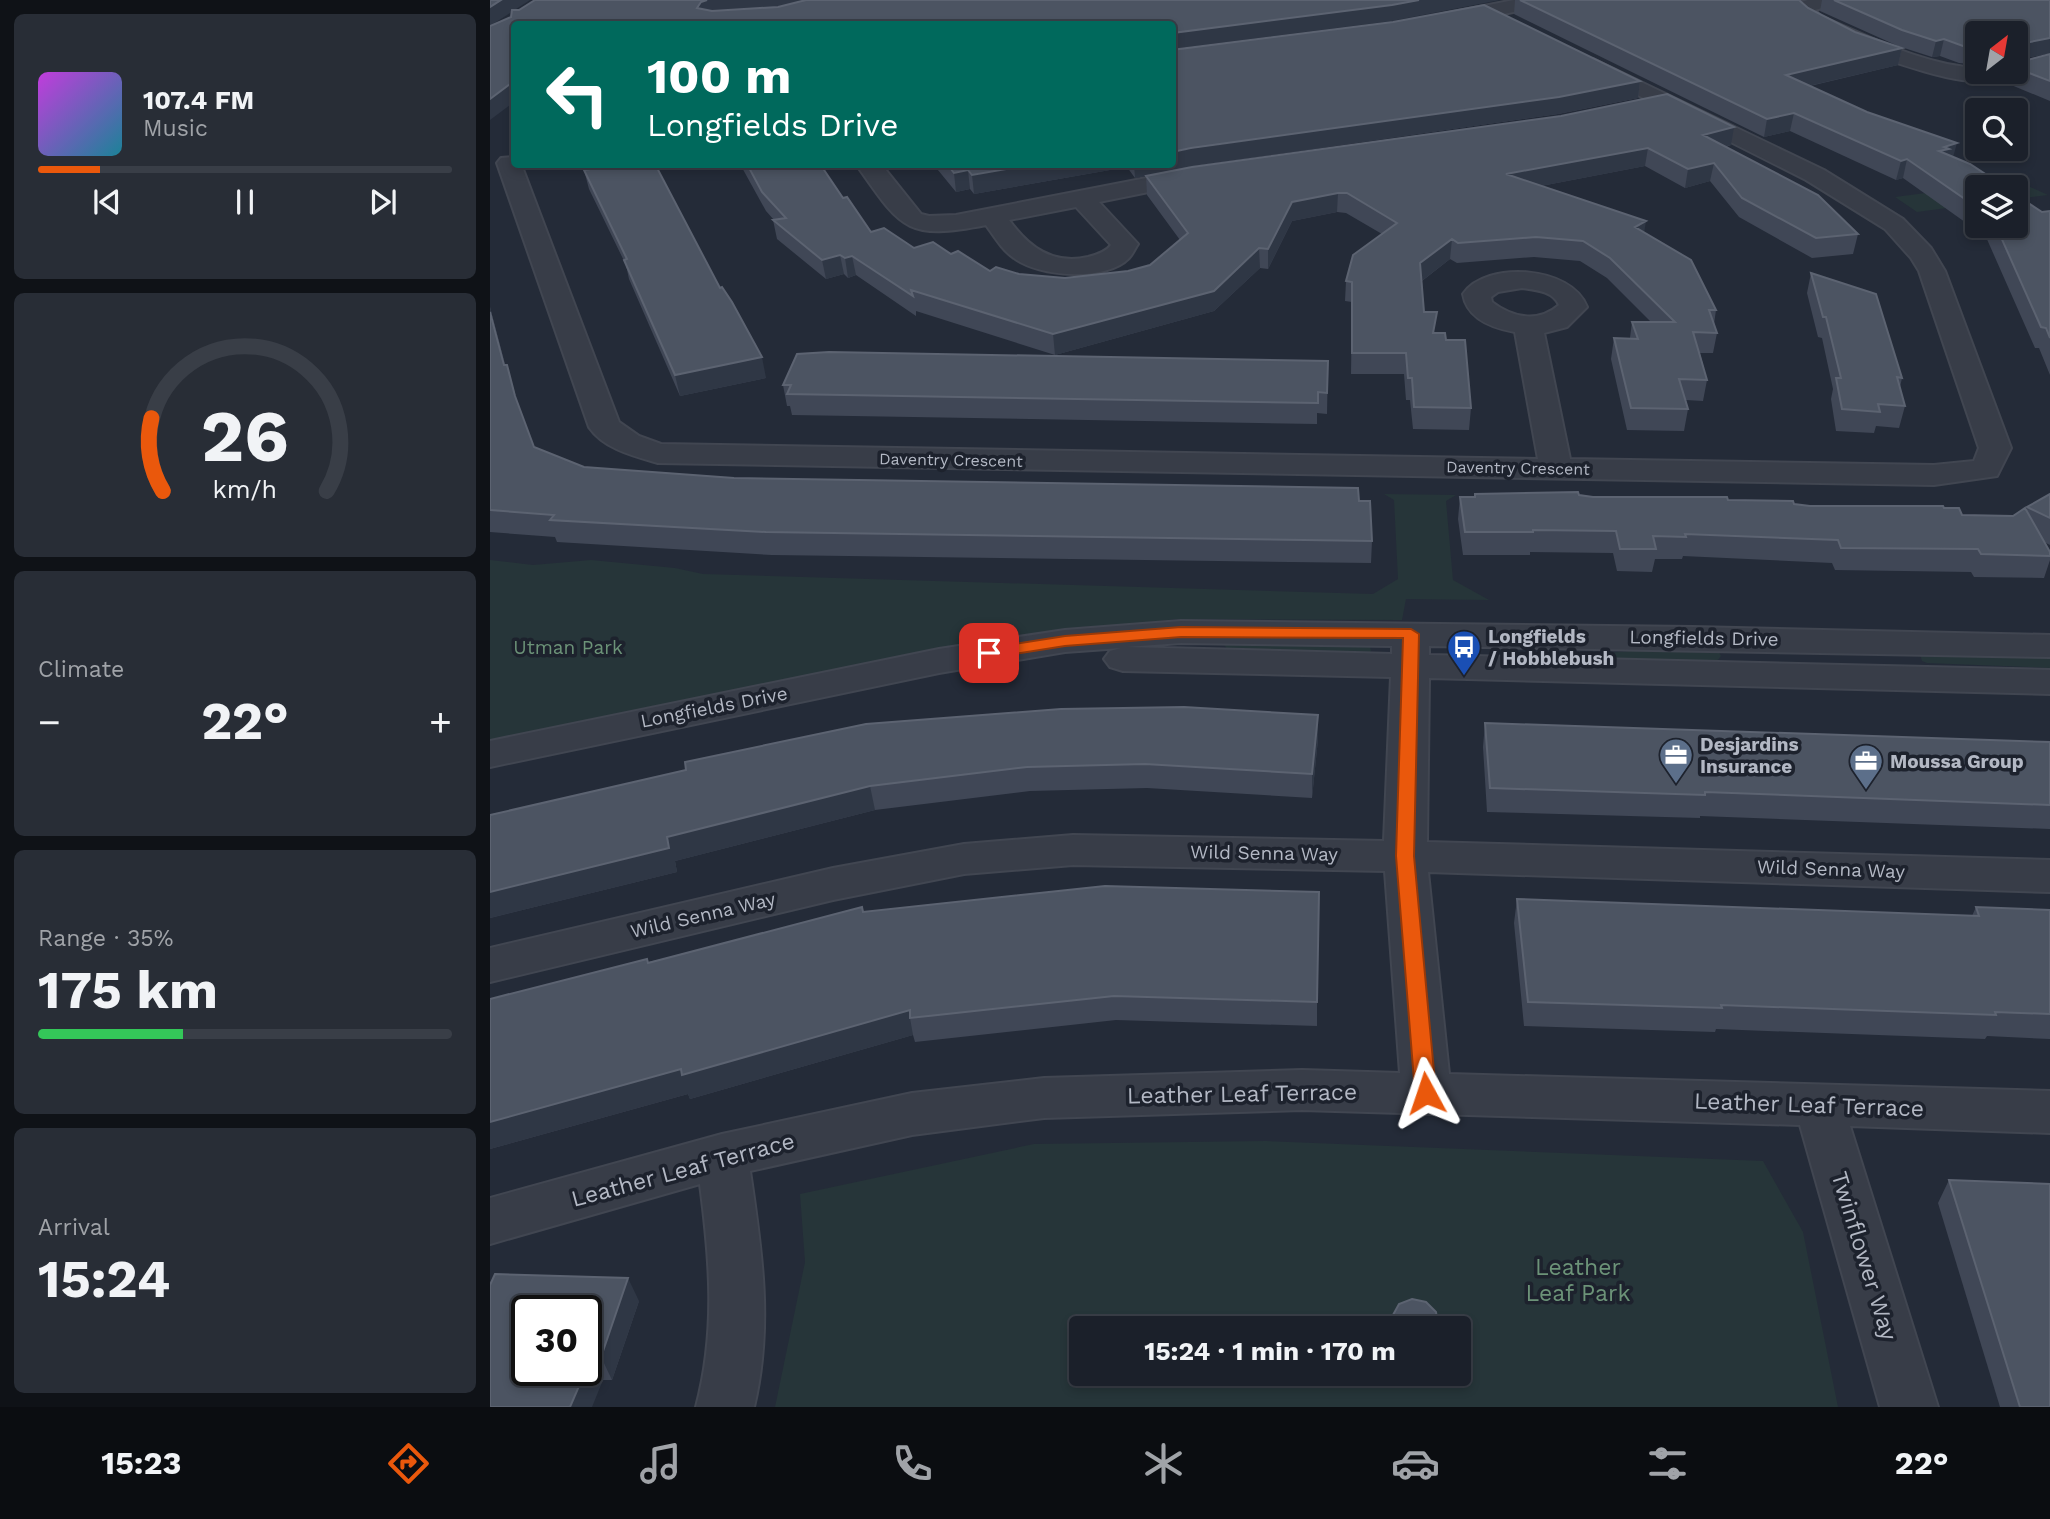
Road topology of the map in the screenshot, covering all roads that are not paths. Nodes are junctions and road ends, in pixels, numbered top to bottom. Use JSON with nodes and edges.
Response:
{"nodes":[{"id":1,"x":1544,"y":0,"type":"edge"},
{"id":2,"x":1827,"y":0,"type":"edge"},
{"id":3,"x":1485,"y":11,"type":"junction"},
{"id":4,"x":1419,"y":25,"type":"edge"},
{"id":5,"x":1521,"y":29,"type":"edge"},
{"id":6,"x":1570,"y":53,"type":"edge"},
{"id":7,"x":1965,"y":75,"type":"edge"},
{"id":8,"x":1666,"y":102,"type":"junction"},
{"id":9,"x":1626,"y":110,"type":"edge"},
{"id":10,"x":504,"y":164,"type":"edge"},
{"id":11,"x":872,"y":168,"type":"edge"},
{"id":12,"x":1219,"y":172,"type":"edge"},
{"id":13,"x":1081,"y":198,"type":"junction"},
{"id":14,"x":993,"y":217,"type":"junction"},
{"id":15,"x":1528,"y":325,"type":"dead end"},
{"id":16,"x":1556,"y":469,"type":"junction"},
{"id":17,"x":2050,"y":646,"type":"edge"},
{"id":18,"x":1411,"y":650,"type":"junction"},
{"id":19,"x":2050,"y":682,"type":"edge"},
{"id":20,"x":490,"y":754,"type":"edge"},
{"id":21,"x":1405,"y":856,"type":"junction"},
{"id":22,"x":2050,"y":876,"type":"edge"},
{"id":23,"x":490,"y":965,"type":"edge"},
{"id":24,"x":1426,"y":1093,"type":"junction"},
{"id":25,"x":1819,"y":1105,"type":"junction"},
{"id":26,"x":2050,"y":1112,"type":"edge"},
{"id":27,"x":722,"y":1156,"type":"junction"},
{"id":28,"x":490,"y":1221,"type":"edge"},
{"id":29,"x":725,"y":1407,"type":"edge"},
{"id":30,"x":1909,"y":1407,"type":"edge"}],
"edges":[{"from":1,"to":3,"type":"street"},
{"from":2,"to":7,"type":"street"},
{"from":3,"to":4,"type":"street"},
{"from":3,"to":5,"type":"street"},
{"from":6,"to":8,"type":"street","name":"Daventry Crescent"},
{"from":8,"to":9,"type":"street"},
{"from":8,"to":16,"type":"street","name":"Daventry Crescent"},
{"from":10,"to":16,"type":"street","name":"Daventry Crescent"},
{"from":11,"to":14,"type":"street"},
{"from":12,"to":13,"type":"street"},
{"from":13,"to":14,"type":"street"},
{"from":13,"to":14,"type":"street"},
{"from":15,"to":16,"type":"street"},
{"from":17,"to":18,"type":"street","name":"Longfields Drive"},
{"from":18,"to":19,"type":"street","name":"Longfields Drive"},
{"from":18,"to":20,"type":"street","name":"Longfields Drive"},
{"from":18,"to":21,"type":"street"},
{"from":21,"to":22,"type":"street","name":"Wild Senna Way"},
{"from":21,"to":23,"type":"street","name":"Wild Senna Way"},
{"from":21,"to":24,"type":"street"},
{"from":24,"to":25,"type":"street","name":"Leather Leaf Terrace"},
{"from":24,"to":27,"type":"street","name":"Leather Leaf Terrace"},
{"from":25,"to":26,"type":"street","name":"Leather Leaf Terrace"},
{"from":25,"to":30,"type":"street","name":"Twinflower Way"},
{"from":27,"to":28,"type":"street","name":"Leather Leaf Terrace"},
{"from":27,"to":29,"type":"street"}]}
